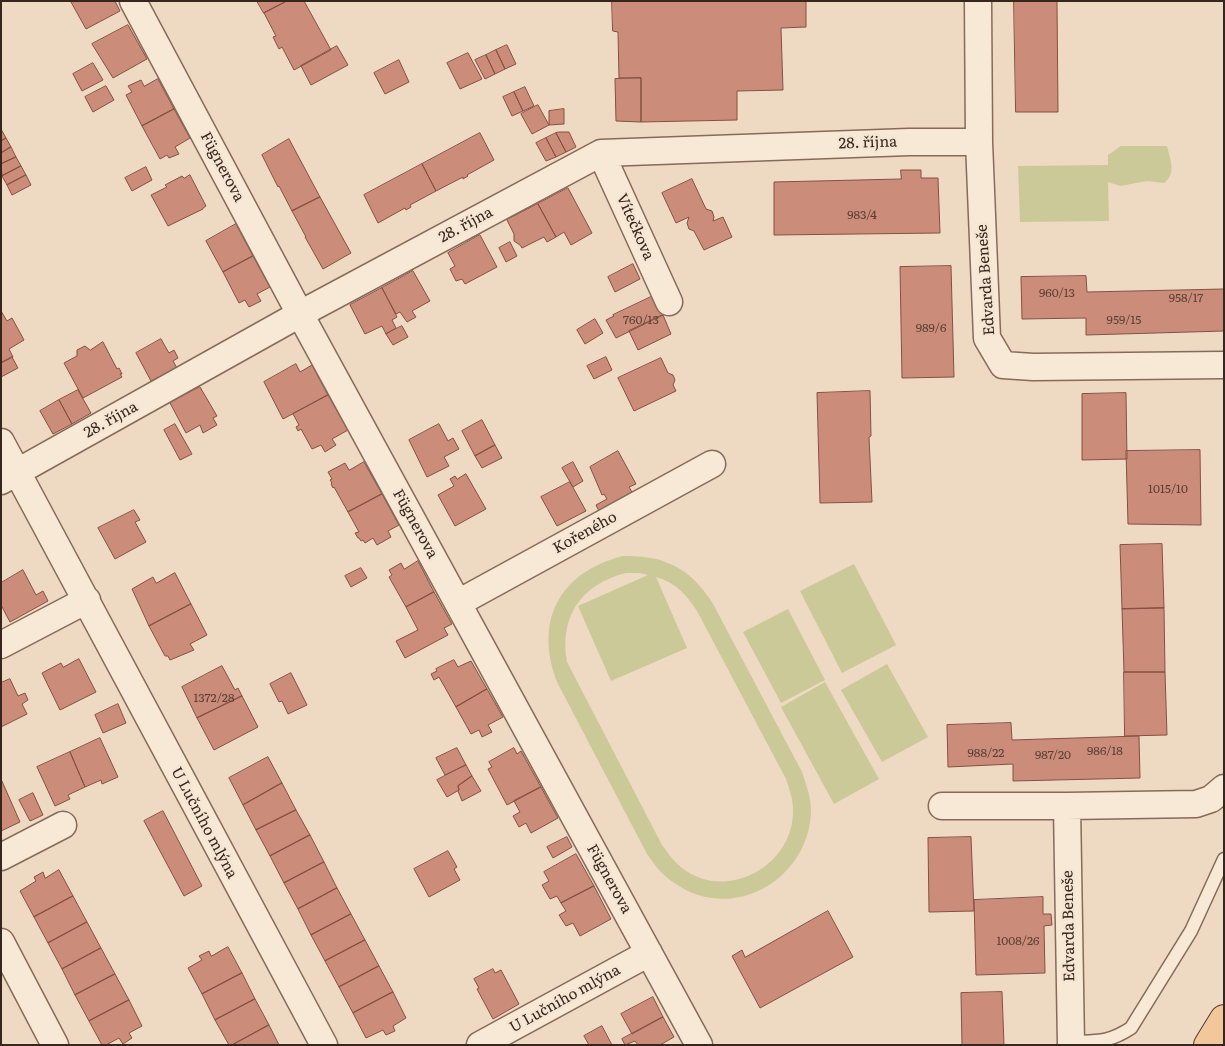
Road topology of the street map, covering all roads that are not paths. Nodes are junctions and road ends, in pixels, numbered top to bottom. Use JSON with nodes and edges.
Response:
{"nodes":[{"id":1,"x":134,"y":1,"type":"edge"},
{"id":2,"x":978,"y":1,"type":"edge"},
{"id":3,"x":979,"y":142,"type":"junction"},
{"id":4,"x":601,"y":153,"type":"junction"},
{"id":5,"x":669,"y":302,"type":"dead end"},
{"id":6,"x":300,"y":314,"type":"junction"},
{"id":7,"x":1224,"y":364,"type":"edge"},
{"id":8,"x":1,"y":442,"type":"edge"},
{"id":9,"x":712,"y":464,"type":"dead end"},
{"id":10,"x":9,"y":476,"type":"edge"},
{"id":11,"x":87,"y":600,"type":"junction"},
{"id":12,"x":458,"y":603,"type":"junction"},
{"id":13,"x":1,"y":645,"type":"edge"},
{"id":14,"x":1224,"y":788,"type":"edge"},
{"id":15,"x":942,"y":806,"type":"dead end"},
{"id":16,"x":1068,"y":806,"type":"junction"},
{"id":17,"x":63,"y":825,"type":"dead end"},
{"id":18,"x":1,"y":857,"type":"edge"},
{"id":19,"x":1224,"y":859,"type":"edge"},
{"id":20,"x":1,"y":942,"type":"edge"},
{"id":21,"x":650,"y":953,"type":"junction"},
{"id":22,"x":1224,"y":1019,"type":"edge"},
{"id":23,"x":1071,"y":1044,"type":"edge"},
{"id":24,"x":55,"y":1045,"type":"edge"},
{"id":25,"x":324,"y":1045,"type":"edge"},
{"id":26,"x":480,"y":1045,"type":"edge"},
{"id":27,"x":698,"y":1045,"type":"edge"},
{"id":28,"x":1208,"y":1045,"type":"edge"}],
"edges":[{"from":1,"to":6,"type":"street","name":"Fügnerova"},
{"from":2,"to":3,"type":"street","name":"Edvarda Beneše"},
{"from":3,"to":4,"type":"street","name":"28. října"},
{"from":3,"to":7,"type":"street","name":"Edvarda Beneše"},
{"from":4,"to":5,"type":"street","name":"Vítečkova"},
{"from":4,"to":6,"type":"street","name":"28. října"},
{"from":6,"to":10,"type":"street","name":"28. října"},
{"from":6,"to":12,"type":"street","name":"Fügnerova"},
{"from":8,"to":10,"type":"street","name":"U Lučního mlýna"},
{"from":9,"to":12,"type":"street","name":"Kořeného"},
{"from":10,"to":11,"type":"street","name":"U Lučního mlýna"},
{"from":11,"to":13,"type":"street"},
{"from":11,"to":25,"type":"street","name":"U Lučního mlýna"},
{"from":12,"to":21,"type":"street","name":"Fügnerova"},
{"from":14,"to":16,"type":"street"},
{"from":15,"to":16,"type":"street"},
{"from":16,"to":23,"type":"street","name":"Edvarda Beneše"},
{"from":17,"to":18,"type":"street"},
{"from":19,"to":23,"type":"lane"},
{"from":20,"to":24,"type":"street"},
{"from":21,"to":26,"type":"street","name":"U Lučního mlýna"},
{"from":21,"to":27,"type":"street","name":"Fügnerova"},
{"from":22,"to":28,"type":"main road"}]}
